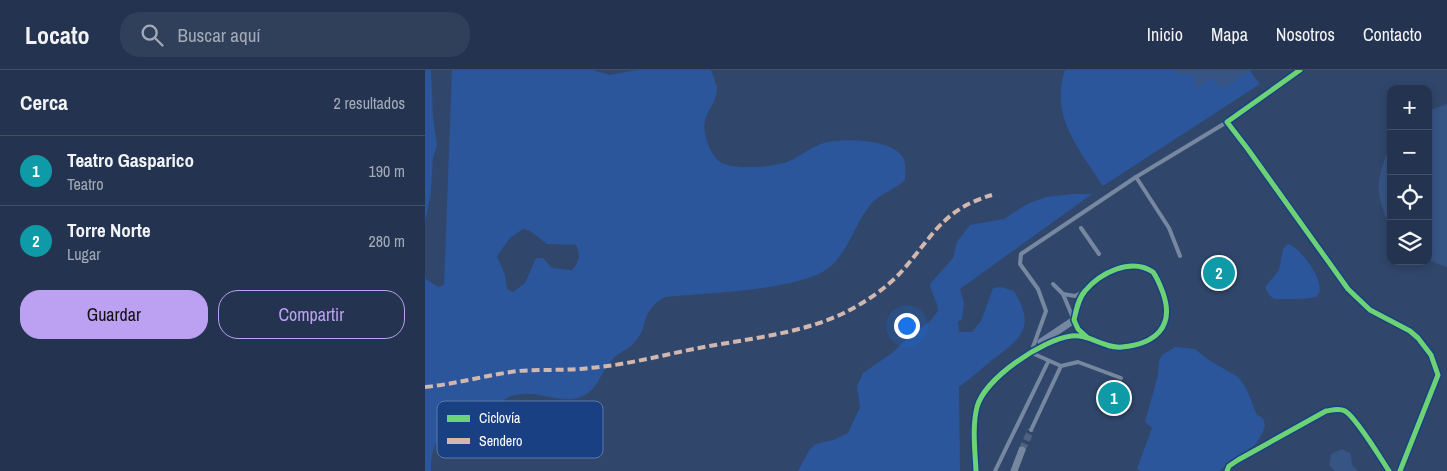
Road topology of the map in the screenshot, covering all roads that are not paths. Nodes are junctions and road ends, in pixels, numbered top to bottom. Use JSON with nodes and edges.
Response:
{"nodes":[{"id":1,"x":1300,"y":70,"type":"edge"},
{"id":2,"x":1227,"y":122,"type":"junction"},
{"id":3,"x":1136,"y":177,"type":"junction"},
{"id":4,"x":1081,"y":228,"type":"dead end"},
{"id":5,"x":1099,"y":254,"type":"dead end"},
{"id":6,"x":1180,"y":256,"type":"dead end"},
{"id":7,"x":1053,"y":284,"type":"dead end"},
{"id":8,"x":1084,"y":292,"type":"junction"},
{"id":9,"x":1063,"y":294,"type":"junction"},
{"id":10,"x":1074,"y":320,"type":"junction"},
{"id":11,"x":1087,"y":338,"type":"junction"},
{"id":12,"x":1031,"y":350,"type":"junction"},
{"id":13,"x":1048,"y":362,"type":"junction"},
{"id":14,"x":1061,"y":366,"type":"junction"},
{"id":15,"x":1121,"y":378,"type":"dead end"},
{"id":16,"x":1031,"y":430,"type":"tunnel mouth"},
{"id":17,"x":1022,"y":450,"type":"tunnel mouth"},
{"id":18,"x":971,"y":471,"type":"edge"},
{"id":19,"x":976,"y":471,"type":"edge"},
{"id":20,"x":995,"y":471,"type":"edge"},
{"id":21,"x":1013,"y":471,"type":"edge"},
{"id":22,"x":1227,"y":471,"type":"edge"},
{"id":23,"x":1389,"y":471,"type":"edge"},
{"id":24,"x":1400,"y":471,"type":"edge"}],
"edges":[{"from":1,"to":2,"type":"street"},
{"from":2,"to":3,"type":"lane"},
{"from":2,"to":24,"type":"street"},
{"from":3,"to":6,"type":"lane"},
{"from":3,"to":12,"type":"lane"},
{"from":4,"to":5,"type":"lane"},
{"from":7,"to":9,"type":"lane"},
{"from":8,"to":9,"type":"lane"},
{"from":8,"to":10,"type":"street"},
{"from":8,"to":11,"type":"street"},
{"from":9,"to":10,"type":"lane"},
{"from":10,"to":11,"type":"street"},
{"from":10,"to":12,"type":"street"},
{"from":11,"to":12,"type":"street"},
{"from":12,"to":13,"type":"lane"},
{"from":12,"to":18,"type":"street"},
{"from":12,"to":19,"type":"street"},
{"from":13,"to":14,"type":"lane"},
{"from":13,"to":20,"type":"lane"},
{"from":14,"to":15,"type":"lane"},
{"from":14,"to":16,"type":"lane"},
{"from":17,"to":21,"type":"street"},
{"from":22,"to":23,"type":"street"}]}
